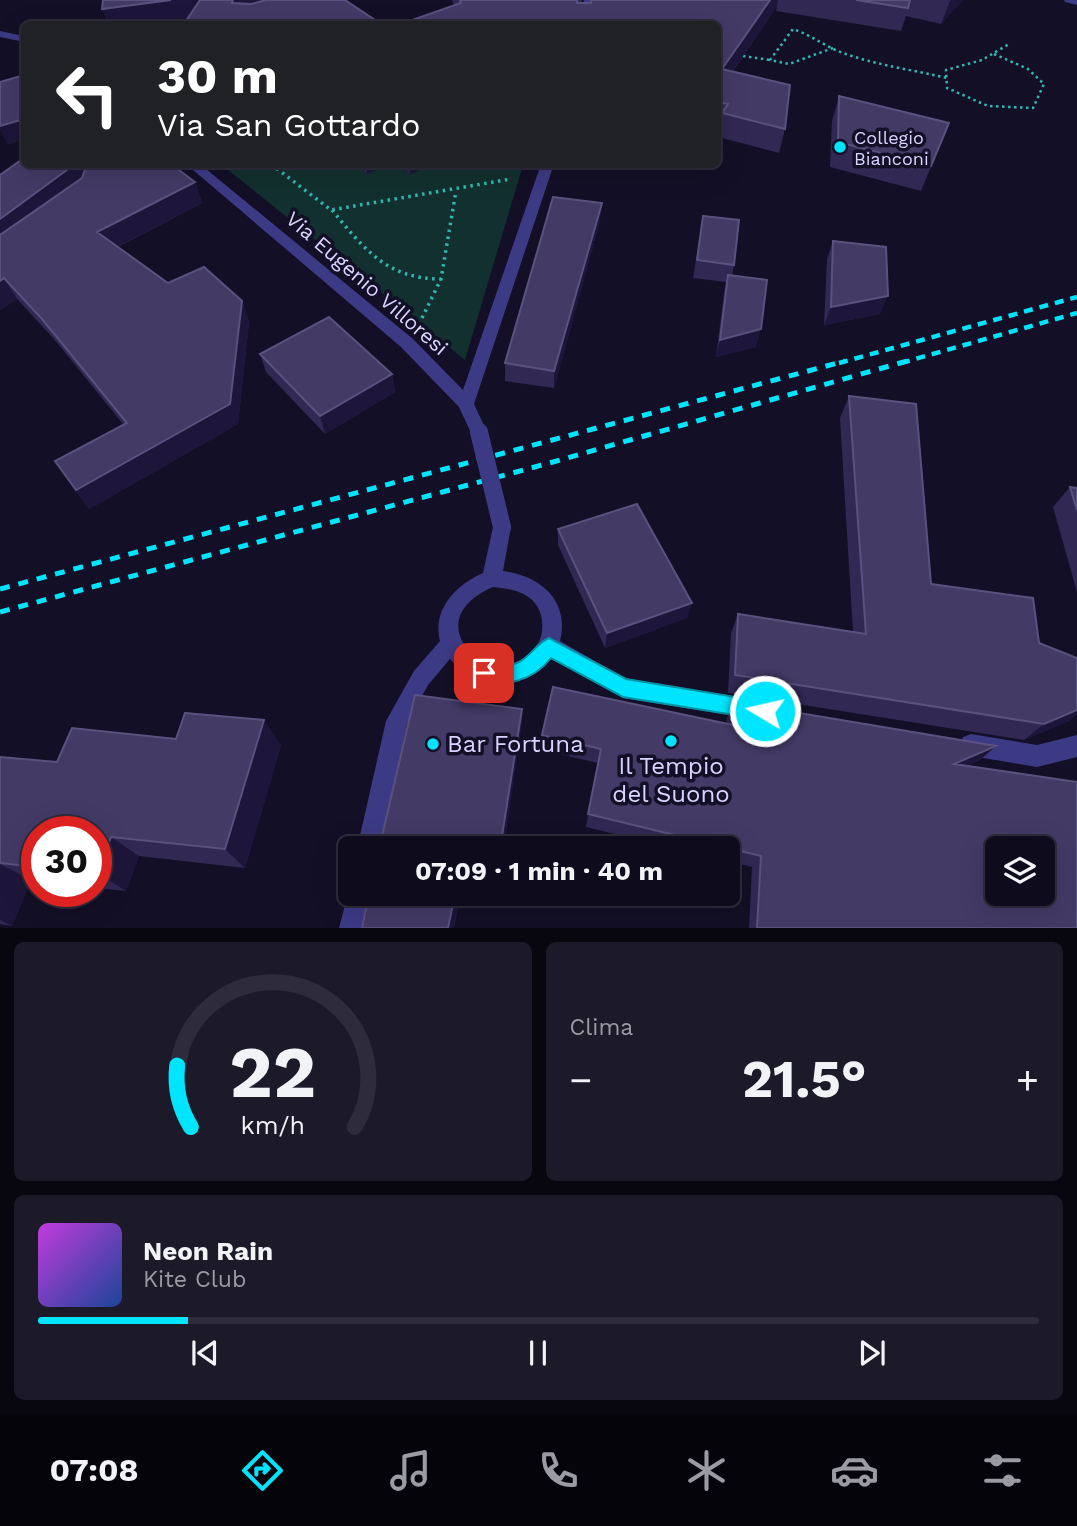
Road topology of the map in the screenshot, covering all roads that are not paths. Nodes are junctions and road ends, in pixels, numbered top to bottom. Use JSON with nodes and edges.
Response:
{"nodes":[{"id":1,"x":589,"y":0,"type":"edge"},
{"id":2,"x":1069,"y":0,"type":"edge"},
{"id":3,"x":1077,"y":2,"type":"edge"},
{"id":4,"x":584,"y":21,"type":"edge"},
{"id":5,"x":0,"y":34,"type":"edge"},
{"id":6,"x":21,"y":38,"type":"edge"},
{"id":7,"x":197,"y":168,"type":"edge"},
{"id":8,"x":547,"y":168,"type":"edge"},
{"id":9,"x":466,"y":404,"type":"junction"},
{"id":10,"x":492,"y":578,"type":"junction"},
{"id":11,"x":450,"y":645,"type":"junction"},
{"id":12,"x":549,"y":646,"type":"junction"},
{"id":13,"x":779,"y":713,"type":"edge"},
{"id":14,"x":956,"y":742,"type":"edge"},
{"id":15,"x":1077,"y":746,"type":"edge"},
{"id":16,"x":372,"y":836,"type":"edge"},
{"id":17,"x":356,"y":906,"type":"edge"},
{"id":18,"x":351,"y":928,"type":"edge"}],
"edges":[{"from":1,"to":4,"type":"street"},
{"from":2,"to":3,"type":"street"},
{"from":5,"to":6,"type":"street"},
{"from":7,"to":9,"type":"street","name":"Via Eugenio Villoresi"},
{"from":8,"to":9,"type":"street"},
{"from":9,"to":10,"type":"street","name":"Via Eugenio Villoresi","bridge":true},
{"from":10,"to":11,"type":"street"},
{"from":10,"to":12,"type":"street"},
{"from":11,"to":12,"type":"street"},
{"from":11,"to":16,"type":"street"},
{"from":12,"to":13,"type":"street"},
{"from":14,"to":15,"type":"street"},
{"from":17,"to":18,"type":"street"}]}
